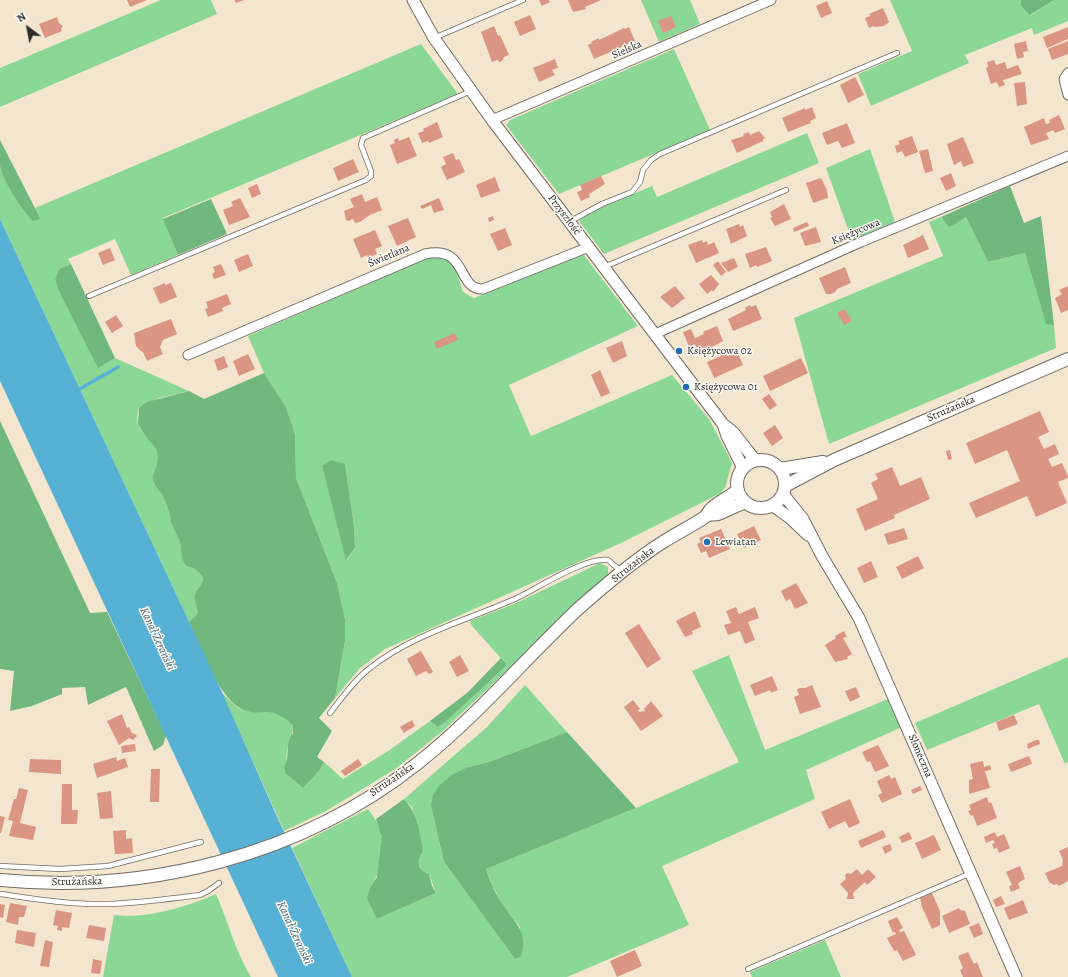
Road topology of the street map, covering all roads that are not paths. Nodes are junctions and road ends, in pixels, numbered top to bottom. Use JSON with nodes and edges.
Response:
{"nodes":[{"id":1,"x":413,"y":0,"type":"edge"},
{"id":2,"x":523,"y":0,"type":"edge"},
{"id":3,"x":771,"y":0,"type":"edge"},
{"id":4,"x":434,"y":38,"type":"junction"},
{"id":5,"x":897,"y":53,"type":"dead end"},
{"id":6,"x":1068,"y":73,"type":"edge"},
{"id":7,"x":471,"y":91,"type":"junction"},
{"id":8,"x":1068,"y":95,"type":"edge"},
{"id":9,"x":492,"y":120,"type":"junction"},
{"id":10,"x":1068,"y":156,"type":"edge"},
{"id":11,"x":786,"y":190,"type":"dead end"},
{"id":12,"x":569,"y":222,"type":"junction"},
{"id":13,"x":589,"y":247,"type":"junction"},
{"id":14,"x":604,"y":267,"type":"junction"},
{"id":15,"x":89,"y":296,"type":"dead end"},
{"id":16,"x":655,"y":334,"type":"junction"},
{"id":17,"x":188,"y":355,"type":"dead end"},
{"id":18,"x":1068,"y":359,"type":"edge"},
{"id":19,"x":724,"y":424,"type":"junction"},
{"id":20,"x":755,"y":460,"type":"junction"},
{"id":21,"x":834,"y":460,"type":"junction"},
{"id":22,"x":743,"y":468,"type":"junction"},
{"id":23,"x":780,"y":469,"type":"junction"},
{"id":24,"x":738,"y":490,"type":"junction"},
{"id":25,"x":784,"y":490,"type":"junction"},
{"id":26,"x":745,"y":502,"type":"junction"},
{"id":27,"x":772,"y":505,"type":"junction"},
{"id":28,"x":707,"y":515,"type":"junction"},
{"id":29,"x":814,"y":541,"type":"junction"},
{"id":30,"x":622,"y":572,"type":"junction"},
{"id":31,"x":330,"y":713,"type":"dead end"},
{"id":32,"x":201,"y":842,"type":"dead end"},
{"id":33,"x":0,"y":866,"type":"edge"},
{"id":34,"x":971,"y":873,"type":"junction"},
{"id":35,"x":0,"y":880,"type":"edge"},
{"id":36,"x":219,"y":883,"type":"dead end"},
{"id":37,"x":0,"y":894,"type":"edge"},
{"id":38,"x":748,"y":969,"type":"dead end"},
{"id":39,"x":1016,"y":977,"type":"edge"}],
"edges":[{"from":1,"to":4,"type":"street","name":"Przyszłość"},
{"from":2,"to":4,"type":"lane"},
{"from":3,"to":9,"type":"street","name":"Sielska"},
{"from":4,"to":7,"type":"street","name":"Przyszłość"},
{"from":5,"to":12,"type":"lane"},
{"from":6,"to":8,"type":"street"},
{"from":7,"to":9,"type":"street","name":"Przyszłość"},
{"from":7,"to":15,"type":"lane"},
{"from":9,"to":12,"type":"street","name":"Przyszłość"},
{"from":10,"to":16,"type":"street","name":"Księżycowa"},
{"from":11,"to":14,"type":"lane"},
{"from":12,"to":13,"type":"street","name":"Przyszłość"},
{"from":13,"to":14,"type":"street","name":"Przyszłość"},
{"from":13,"to":17,"type":"street","name":"Świetlana"},
{"from":14,"to":16,"type":"street","name":"Przyszłość"},
{"from":16,"to":19,"type":"street","name":"Przyszłość"},
{"from":18,"to":21,"type":"main road","name":"Strużańska"},
{"from":19,"to":20,"type":"street","name":"Przyszłość"},
{"from":19,"to":22,"type":"street","name":"Przyszłość"},
{"from":20,"to":22,"type":"main road"},
{"from":20,"to":23,"type":"main road"},
{"from":21,"to":23,"type":"main road","name":"Strużańska"},
{"from":21,"to":25,"type":"main road","name":"Strużańska"},
{"from":22,"to":24,"type":"main road"},
{"from":23,"to":25,"type":"main road"},
{"from":24,"to":26,"type":"main road"},
{"from":24,"to":28,"type":"main road","name":"Strużańska"},
{"from":25,"to":27,"type":"main road"},
{"from":25,"to":29,"type":"street","name":"Słoneczna"},
{"from":26,"to":27,"type":"main road"},
{"from":26,"to":28,"type":"main road","name":"Strużańska"},
{"from":27,"to":29,"type":"street","name":"Słoneczna"},
{"from":28,"to":30,"type":"main road","name":"Strużańska"},
{"from":29,"to":34,"type":"street","name":"Słoneczna"},
{"from":30,"to":31,"type":"lane"},
{"from":30,"to":35,"type":"main road","name":"Strużańska"},
{"from":32,"to":33,"type":"lane"},
{"from":34,"to":38,"type":"lane"},
{"from":34,"to":39,"type":"street","name":"Słoneczna"},
{"from":36,"to":37,"type":"lane"}]}
